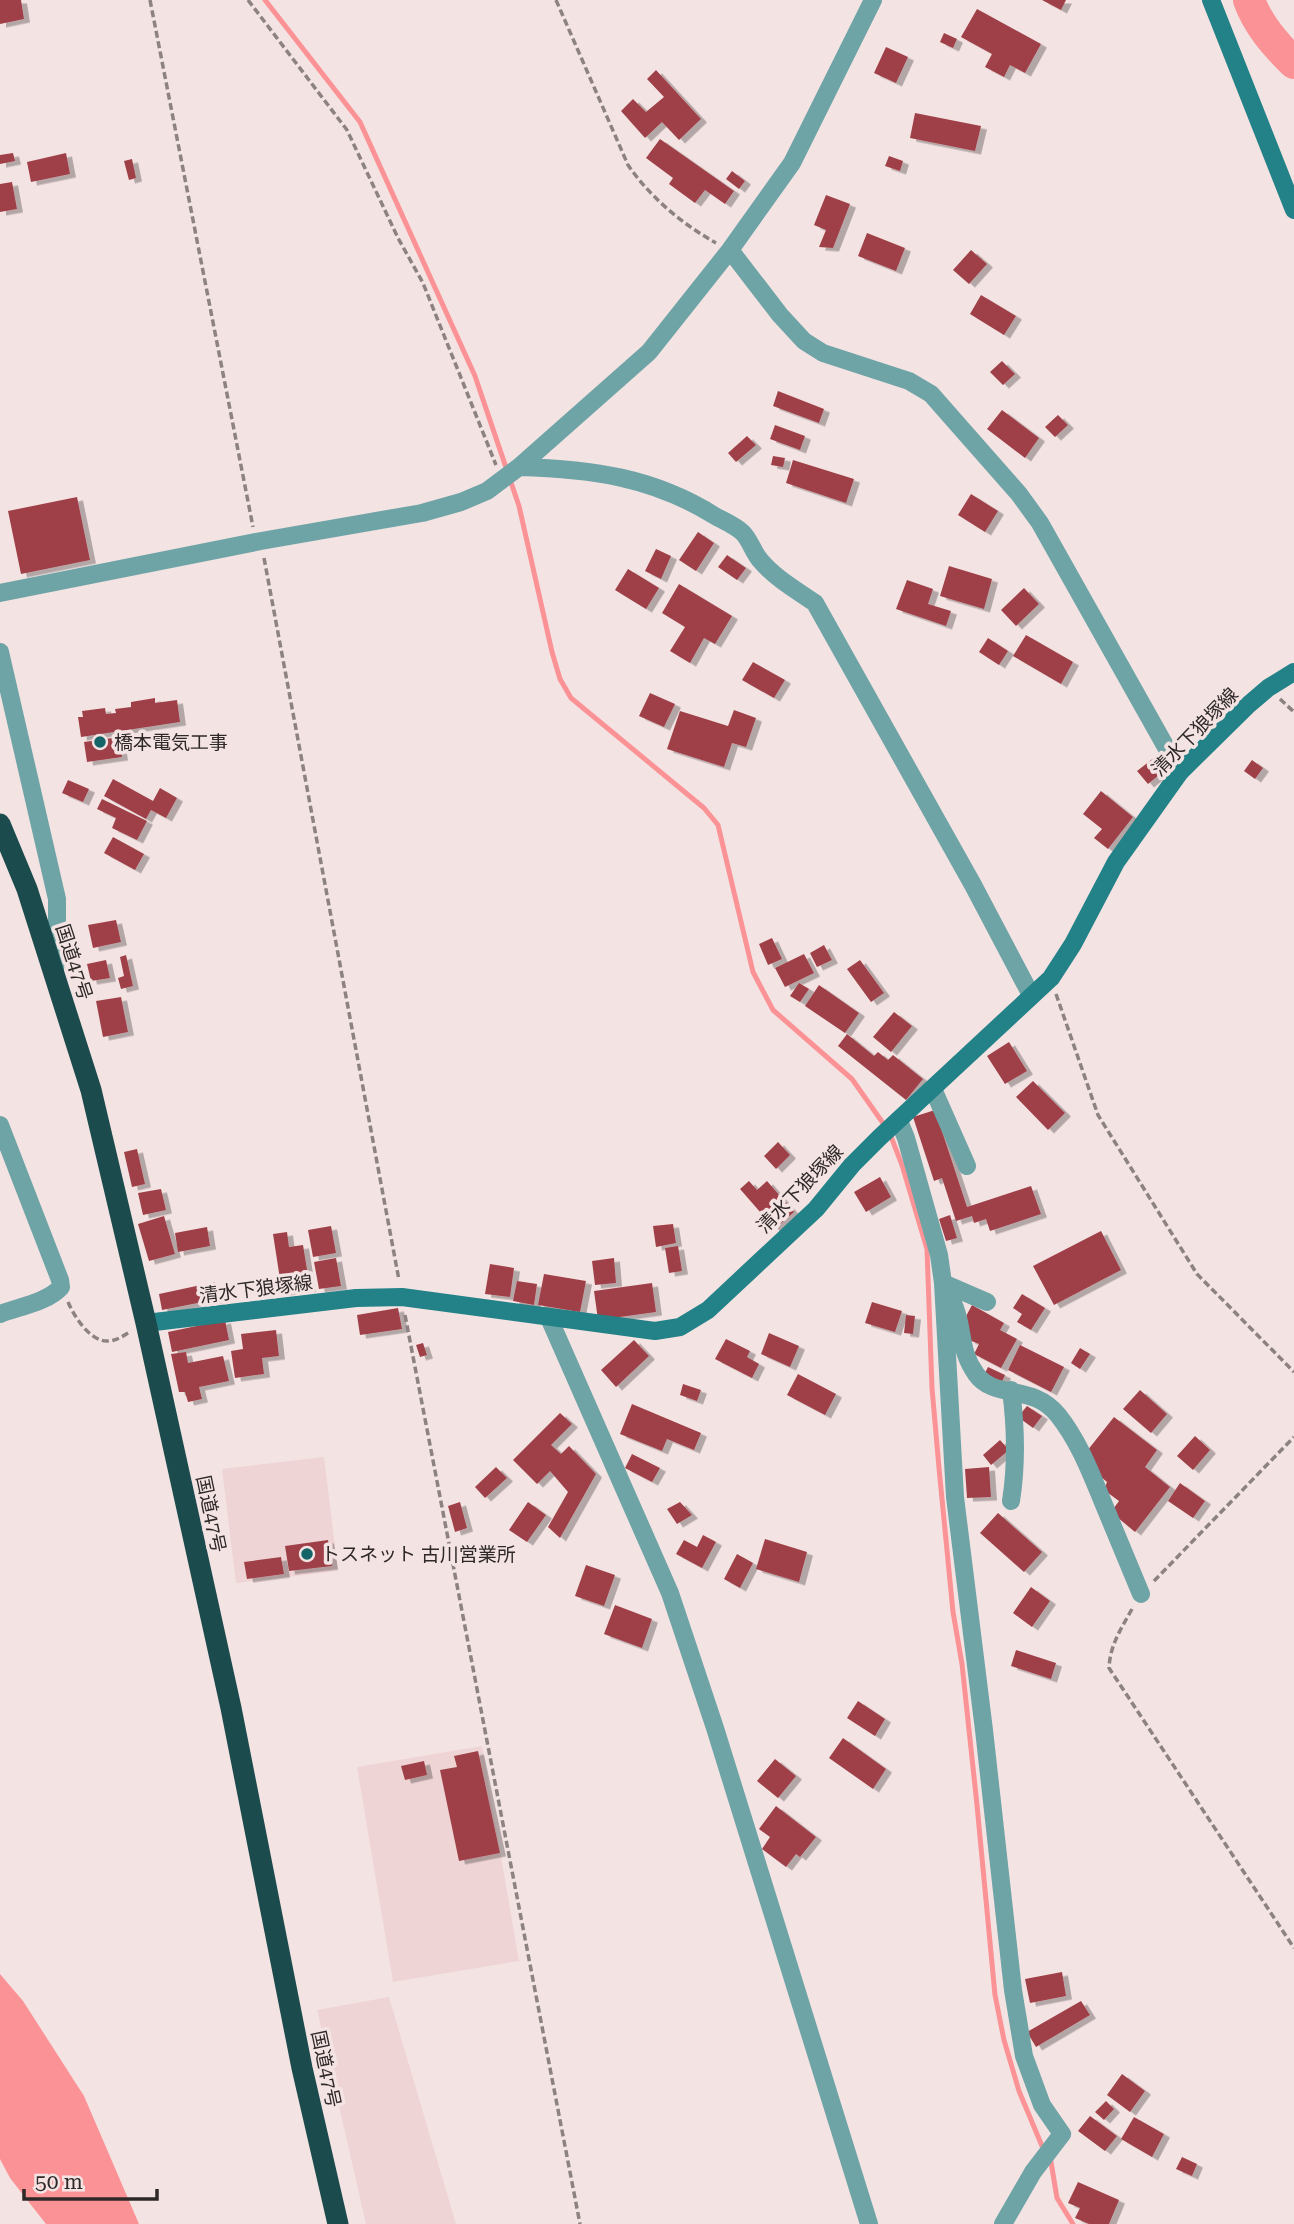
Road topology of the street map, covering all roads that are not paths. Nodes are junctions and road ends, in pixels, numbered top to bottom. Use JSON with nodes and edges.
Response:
{"nodes":[{"id":1,"x":873,"y":0,"type":"edge"},
{"id":2,"x":1212,"y":0,"type":"edge"},
{"id":3,"x":1294,"y":210,"type":"edge"},
{"id":4,"x":730,"y":250,"type":"junction"},
{"id":5,"x":510,"y":474,"type":"junction"},
{"id":6,"x":0,"y":593,"type":"edge"},
{"id":7,"x":0,"y":652,"type":"edge"},
{"id":8,"x":1294,"y":672,"type":"edge"},
{"id":9,"x":1180,"y":772,"type":"junction"},
{"id":10,"x":0,"y":824,"type":"edge"},
{"id":11,"x":54,"y":976,"type":"junction"},
{"id":12,"x":1031,"y":995,"type":"junction"},
{"id":13,"x":933,"y":1089,"type":"junction"},
{"id":14,"x":896,"y":1123,"type":"junction"},
{"id":15,"x":0,"y":1125,"type":"edge"},
{"id":16,"x":967,"y":1166,"type":"dead end"},
{"id":17,"x":943,"y":1283,"type":"junction"},
{"id":18,"x":987,"y":1301,"type":"dead end"},
{"id":19,"x":0,"y":1314,"type":"edge"},
{"id":20,"x":549,"y":1318,"type":"junction"},
{"id":21,"x":146,"y":1323,"type":"junction"},
{"id":22,"x":1011,"y":1390,"type":"junction"},
{"id":23,"x":1011,"y":1501,"type":"dead end"},
{"id":24,"x":1141,"y":1594,"type":"road end"},
{"id":25,"x":338,"y":2224,"type":"edge"},
{"id":26,"x":869,"y":2224,"type":"edge"},
{"id":27,"x":1003,"y":2224,"type":"edge"}],
"edges":[{"from":1,"to":4,"type":"street"},
{"from":2,"to":3,"type":"main road"},
{"from":4,"to":5,"type":"street"},
{"from":4,"to":9,"type":"street"},
{"from":5,"to":6,"type":"street"},
{"from":5,"to":12,"type":"street"},
{"from":7,"to":11,"type":"street"},
{"from":8,"to":9,"type":"main road","name":"清水下狼塚線"},
{"from":9,"to":12,"type":"main road","name":"清水下狼塚線"},
{"from":10,"to":11,"type":"highway","name":"国道47号"},
{"from":11,"to":21,"type":"highway","name":"国道47号"},
{"from":12,"to":13,"type":"main road","name":"清水下狼塚線"},
{"from":13,"to":14,"type":"main road","name":"清水下狼塚線"},
{"from":13,"to":16,"type":"street"},
{"from":14,"to":17,"type":"street"},
{"from":14,"to":20,"type":"main road","name":"清水下狼塚線"},
{"from":15,"to":19,"type":"street"},
{"from":17,"to":18,"type":"street"},
{"from":17,"to":22,"type":"street"},
{"from":17,"to":27,"type":"street"},
{"from":20,"to":21,"type":"main road","name":"清水下狼塚線"},
{"from":20,"to":26,"type":"street"},
{"from":21,"to":25,"type":"highway","name":"国道47号"},
{"from":22,"to":23,"type":"street"},
{"from":22,"to":24,"type":"street"}]}
